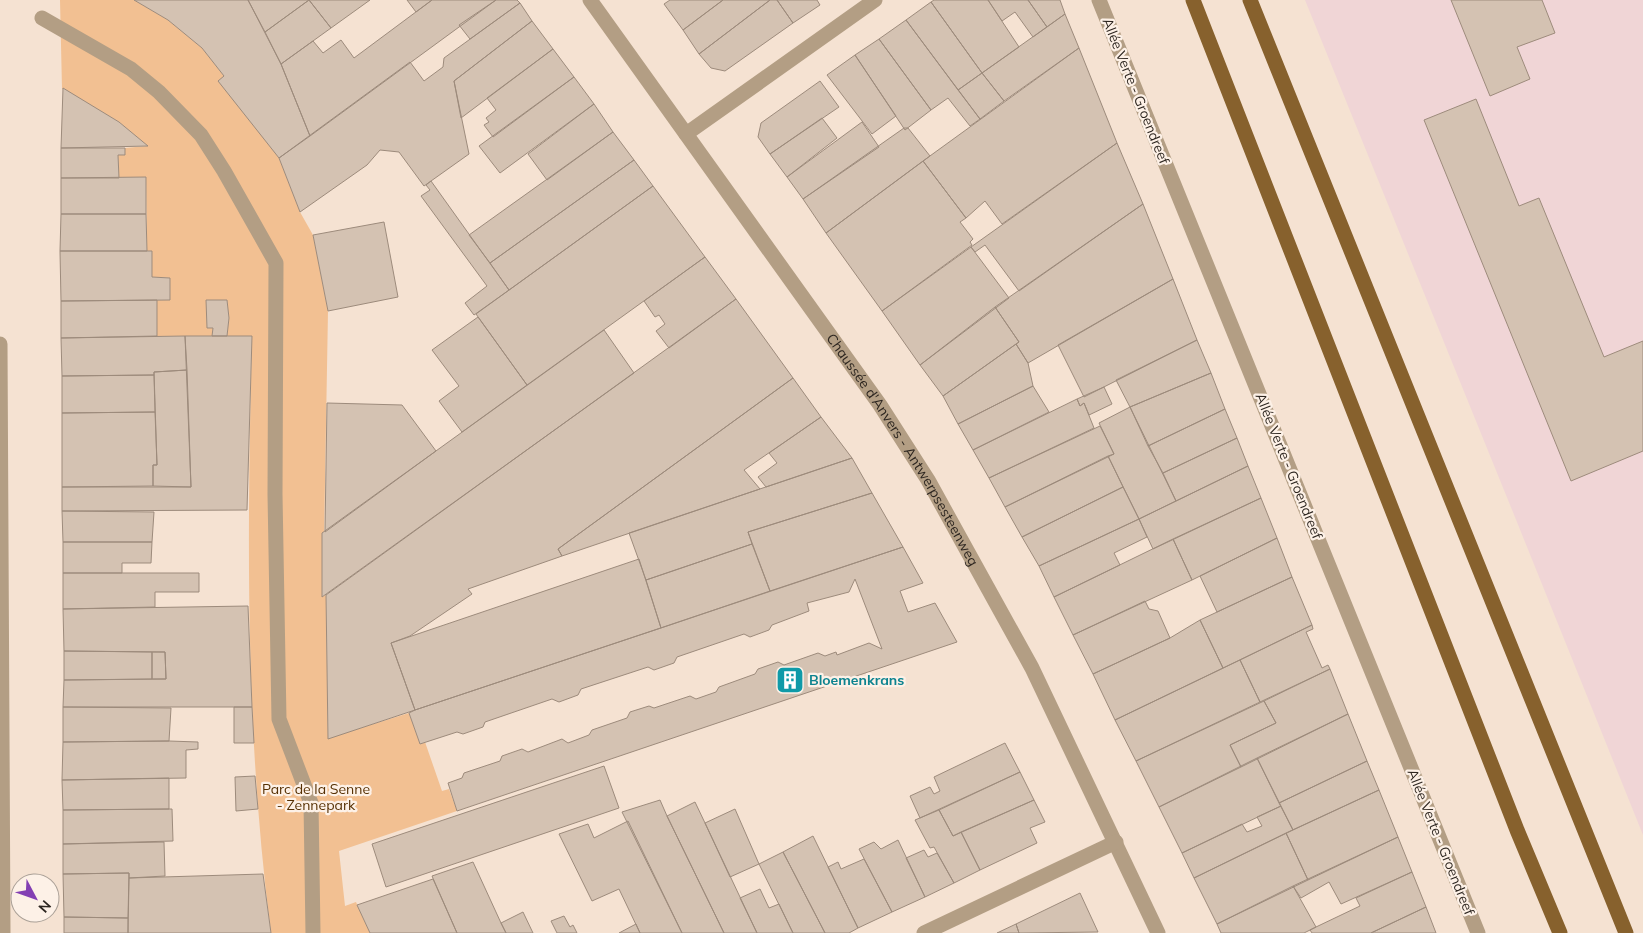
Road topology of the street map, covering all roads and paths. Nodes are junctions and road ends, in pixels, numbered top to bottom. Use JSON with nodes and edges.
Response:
{"nodes":[{"id":1,"x":590,"y":0,"type":"edge"},
{"id":2,"x":875,"y":0,"type":"edge"},
{"id":3,"x":1099,"y":0,"type":"edge"},
{"id":4,"x":1193,"y":0,"type":"edge"},
{"id":5,"x":1250,"y":0,"type":"edge"},
{"id":6,"x":42,"y":18,"type":"dead end"},
{"id":7,"x":686,"y":134,"type":"junction"},
{"id":8,"x":0,"y":344,"type":"edge"},
{"id":9,"x":1116,"y":842,"type":"junction"},
{"id":10,"x":3,"y":933,"type":"edge"},
{"id":11,"x":313,"y":933,"type":"edge"},
{"id":12,"x":924,"y":933,"type":"edge"},
{"id":13,"x":1158,"y":933,"type":"edge"},
{"id":14,"x":1478,"y":933,"type":"edge"},
{"id":15,"x":1560,"y":933,"type":"edge"},
{"id":16,"x":1626,"y":933,"type":"edge"}],
"edges":[{"from":1,"to":7,"type":"street","name":"Chaussée d'Anvers - Antwerpsesteenweg"},
{"from":2,"to":7,"type":"street"},
{"from":3,"to":14,"type":"street","name":"Allée Verte - Groendreef"},
{"from":4,"to":15,"type":"main road"},
{"from":5,"to":16,"type":"main road"},
{"from":6,"to":11,"type":"street"},
{"from":7,"to":9,"type":"street","name":"Chaussée d'Anvers - Antwerpsesteenweg"},
{"from":8,"to":10,"type":"street"},
{"from":9,"to":12,"type":"street"},
{"from":9,"to":13,"type":"street","name":"Chaussée d'Anvers - Antwerpsesteenweg"}]}
